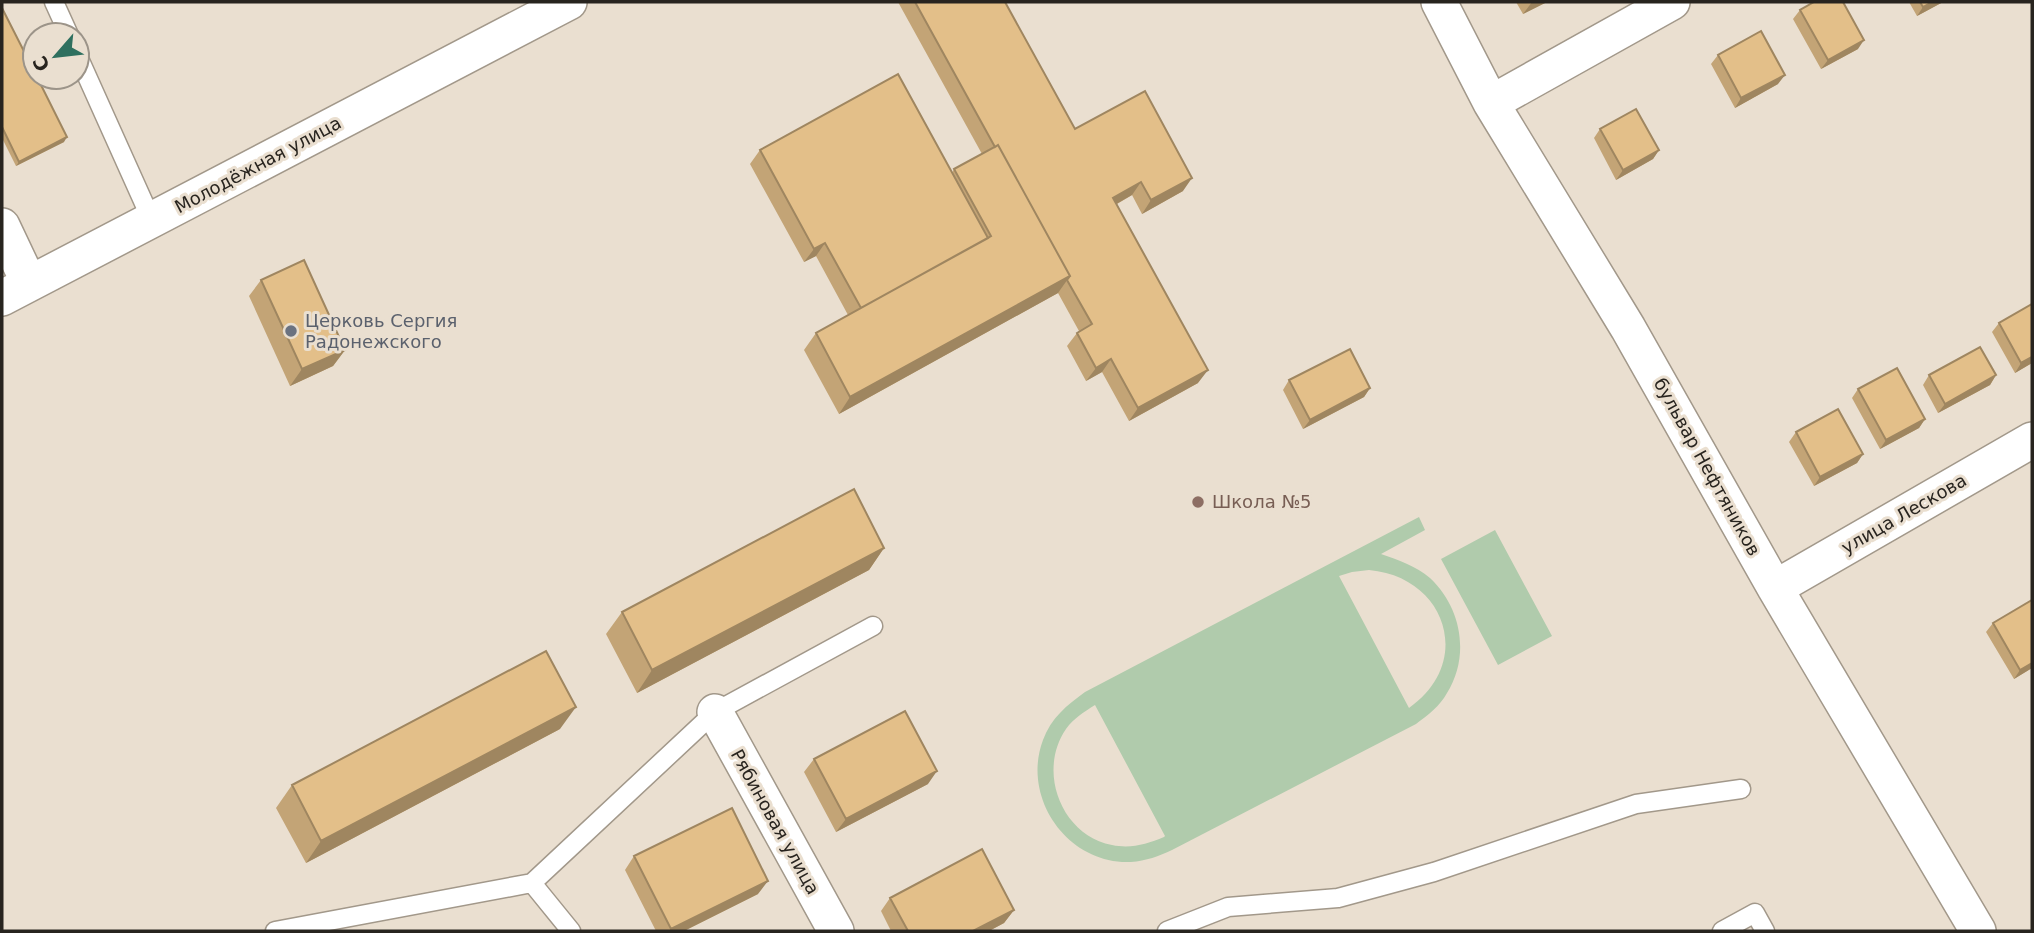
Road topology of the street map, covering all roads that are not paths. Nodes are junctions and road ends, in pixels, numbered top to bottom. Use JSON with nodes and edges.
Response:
{"nodes":[{"id":1,"x":54,"y":2,"type":"edge"},
{"id":2,"x":569,"y":2,"type":"edge"},
{"id":3,"x":1439,"y":2,"type":"edge"},
{"id":4,"x":1672,"y":2,"type":"edge"},
{"id":5,"x":515,"y":17,"type":"edge"},
{"id":6,"x":63,"y":21,"type":"edge"},
{"id":7,"x":91,"y":85,"type":"edge"},
{"id":8,"x":1491,"y":103,"type":"junction"},
{"id":9,"x":152,"y":221,"type":"junction"},
{"id":10,"x":2,"y":226,"type":"edge"},
{"id":11,"x":16,"y":290,"type":"edge"},
{"id":12,"x":2032,"y":440,"type":"edge"},
{"id":13,"x":1775,"y":588,"type":"junction"},
{"id":14,"x":873,"y":626,"type":"dead end"},
{"id":15,"x":715,"y":712,"type":"junction"},
{"id":16,"x":1741,"y":789,"type":"dead end"},
{"id":17,"x":532,"y":883,"type":"junction"},
{"id":18,"x":275,"y":931,"type":"edge"},
{"id":19,"x":571,"y":931,"type":"edge"},
{"id":20,"x":836,"y":931,"type":"edge"},
{"id":21,"x":1167,"y":931,"type":"edge"},
{"id":22,"x":1722,"y":931,"type":"edge"},
{"id":23,"x":1765,"y":931,"type":"edge"},
{"id":24,"x":1978,"y":931,"type":"edge"}],
"edges":[{"from":1,"to":6,"type":"lane"},
{"from":2,"to":5,"type":"street","name":"Молодёжная улица"},
{"from":3,"to":8,"type":"street","name":"бульвар Нефтяников"},
{"from":4,"to":8,"type":"street"},
{"from":5,"to":9,"type":"street","name":"Молодёжная улица"},
{"from":7,"to":9,"type":"lane"},
{"from":8,"to":13,"type":"street","name":"бульвар Нефтяников"},
{"from":9,"to":11,"type":"street","name":"Молодёжная улица"},
{"from":10,"to":11,"type":"street"},
{"from":12,"to":13,"type":"street","name":"улица Лескова"},
{"from":13,"to":24,"type":"street","name":"бульвар Нефтяников"},
{"from":14,"to":15,"type":"lane"},
{"from":15,"to":17,"type":"lane"},
{"from":15,"to":20,"type":"street","name":"Рябиновая улица"},
{"from":16,"to":21,"type":"lane"},
{"from":17,"to":18,"type":"lane"},
{"from":17,"to":19,"type":"lane"},
{"from":22,"to":23,"type":"lane"}]}
